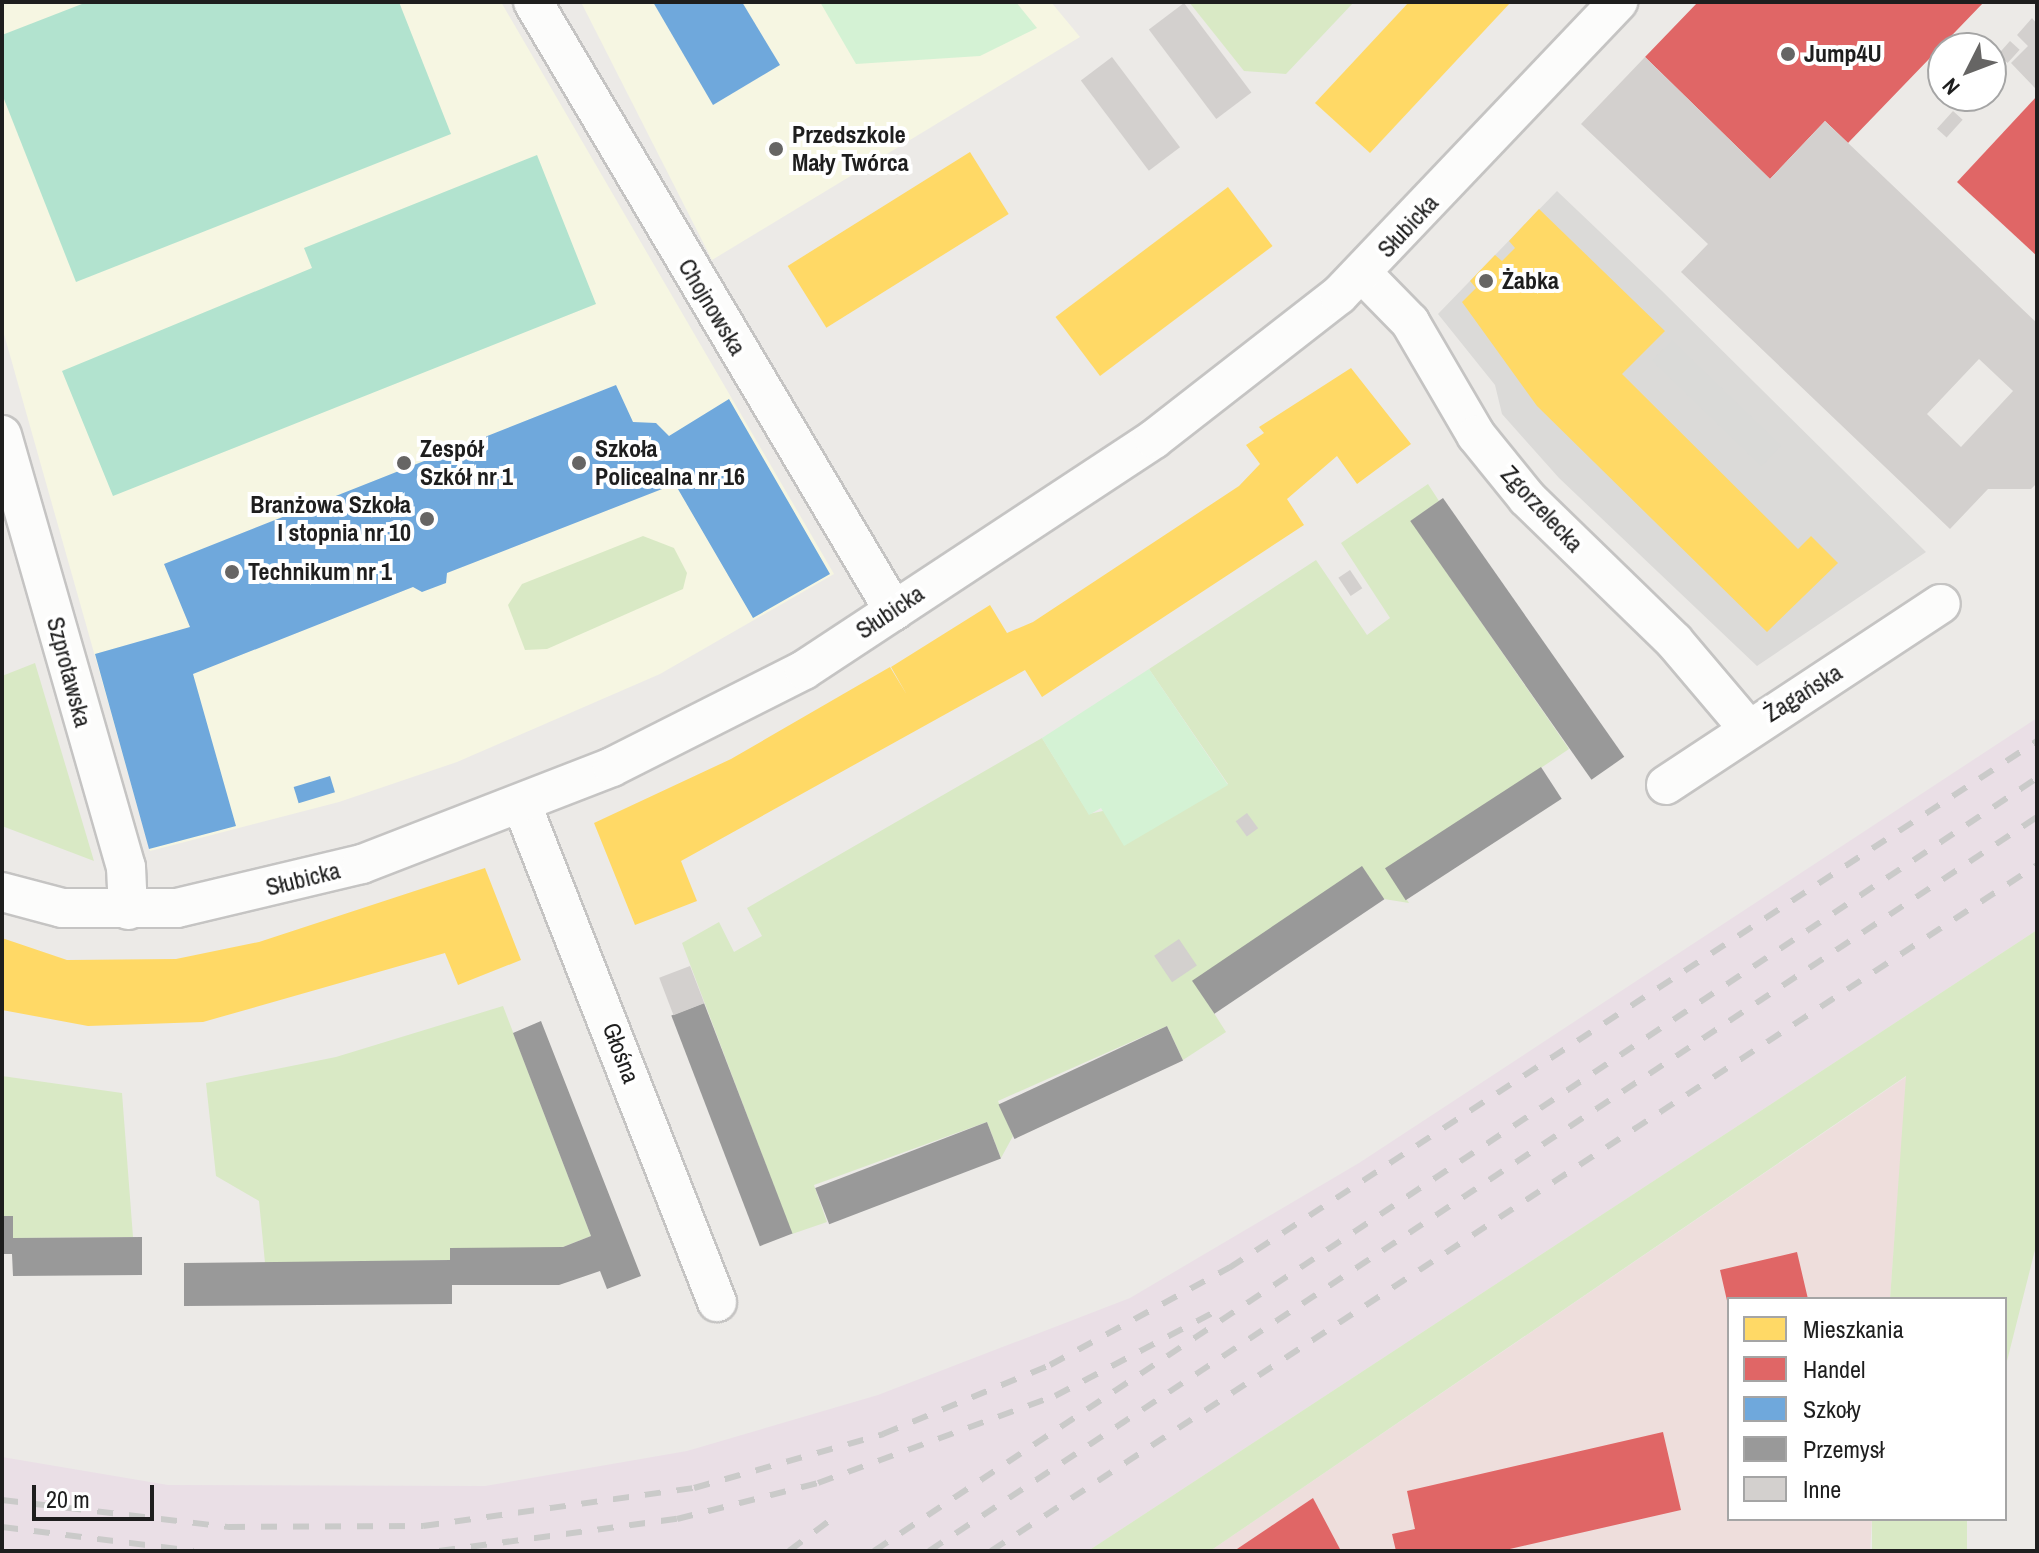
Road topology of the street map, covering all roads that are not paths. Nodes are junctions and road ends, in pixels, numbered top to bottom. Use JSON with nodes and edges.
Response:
{"nodes":[{"id":1,"x":533,"y":2,"type":"edge"},
{"id":2,"x":1618,"y":2,"type":"edge"},
{"id":3,"x":1362,"y":273,"type":"junction"},
{"id":4,"x":2,"y":435,"type":"edge"},
{"id":5,"x":1941,"y":604,"type":"dead end"},
{"id":6,"x":894,"y":611,"type":"junction"},
{"id":7,"x":1747,"y":727,"type":"junction"},
{"id":8,"x":1666,"y":785,"type":"dead end"},
{"id":9,"x":522,"y":805,"type":"junction"},
{"id":10,"x":2,"y":892,"type":"edge"},
{"id":11,"x":128,"y":910,"type":"junction"},
{"id":12,"x":717,"y":1302,"type":"dead end"}],
"edges":[{"from":1,"to":6,"type":"street","name":"Chojnowska"},
{"from":2,"to":3,"type":"street","name":"Słubicka"},
{"from":3,"to":6,"type":"street","name":"Słubicka"},
{"from":3,"to":7,"type":"street","name":"Zgorzelecka"},
{"from":4,"to":11,"type":"street","name":"Szprotawska"},
{"from":5,"to":7,"type":"street","name":"Żagańska"},
{"from":6,"to":9,"type":"street","name":"Słubicka"},
{"from":7,"to":8,"type":"street","name":"Żagańska"},
{"from":9,"to":11,"type":"street","name":"Słubicka"},
{"from":9,"to":12,"type":"street","name":"Głośna"},
{"from":10,"to":11,"type":"street","name":"Słubicka"}]}
